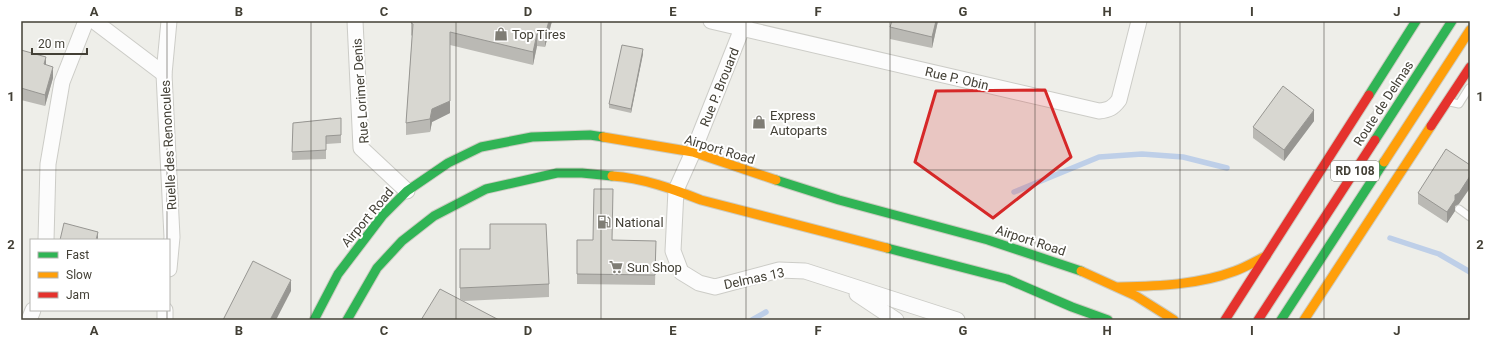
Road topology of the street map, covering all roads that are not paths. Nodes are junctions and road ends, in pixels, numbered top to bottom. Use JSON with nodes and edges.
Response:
{"nodes":[{"id":1,"x":86,"y":21,"type":"edge"},
{"id":2,"x":94,"y":21,"type":"edge"},
{"id":3,"x":169,"y":21,"type":"edge"},
{"id":4,"x":355,"y":21,"type":"edge"},
{"id":5,"x":711,"y":21,"type":"edge"},
{"id":6,"x":1139,"y":21,"type":"edge"},
{"id":7,"x":1416,"y":21,"type":"edge"},
{"id":8,"x":1452,"y":21,"type":"edge"},
{"id":9,"x":744,"y":25,"type":"edge"},
{"id":10,"x":1469,"y":31,"type":"edge"},
{"id":11,"x":1470,"y":67,"type":"edge"},
{"id":12,"x":164,"y":74,"type":"junction"},
{"id":13,"x":1470,"y":86,"type":"edge"},
{"id":14,"x":1447,"y":102,"type":"junction"},
{"id":15,"x":693,"y":152,"type":"junction"},
{"id":16,"x":676,"y":190,"type":"junction"},
{"id":17,"x":406,"y":192,"type":"junction"},
{"id":18,"x":1459,"y":209,"type":"dead end"},
{"id":19,"x":1470,"y":217,"type":"edge"},
{"id":20,"x":46,"y":239,"type":"edge"},
{"id":21,"x":1266,"y":256,"type":"junction"},
{"id":22,"x":170,"y":258,"type":"edge"},
{"id":23,"x":841,"y":284,"type":"junction"},
{"id":24,"x":1118,"y":287,"type":"junction"},
{"id":25,"x":1316,"y":302,"type":"junction"},
{"id":26,"x":1072,"y":307,"type":"junction"},
{"id":27,"x":1319,"y":314,"type":"dead end"},
{"id":28,"x":314,"y":320,"type":"edge"},
{"id":29,"x":347,"y":320,"type":"edge"},
{"id":30,"x":896,"y":320,"type":"edge"},
{"id":31,"x":958,"y":320,"type":"edge"},
{"id":32,"x":1083,"y":320,"type":"edge"},
{"id":33,"x":1108,"y":320,"type":"edge"},
{"id":34,"x":1174,"y":320,"type":"edge"},
{"id":35,"x":1225,"y":320,"type":"edge"},
{"id":36,"x":1258,"y":320,"type":"edge"},
{"id":37,"x":1281,"y":320,"type":"edge"},
{"id":38,"x":1304,"y":320,"type":"edge"}],
"edges":[{"from":1,"to":20,"type":"street"},
{"from":2,"to":12,"type":"street"},
{"from":3,"to":12,"type":"street","name":"Ruelle des Renoncules"},
{"from":4,"to":17,"type":"street","name":"Rue Lorimer Denis"},
{"from":5,"to":9,"type":"street","name":"Rue P. Obin"},
{"from":6,"to":9,"type":"street","name":"Rue P. Obin"},
{"from":7,"to":21,"type":"main road"},
{"from":8,"to":36,"type":"main road","name":"Route de Delmas","number":"RD 108"},
{"from":9,"to":15,"type":"street","name":"Rue P. Brouard"},
{"from":10,"to":37,"type":"main road","number":"RD 108"},
{"from":11,"to":14,"type":"main road"},
{"from":12,"to":22,"type":"street","name":"Ruelle des Renoncules"},
{"from":13,"to":14,"type":"lane"},
{"from":14,"to":25,"type":"main road"},
{"from":15,"to":16,"type":"street","name":"Rue P. Brouard"},
{"from":15,"to":17,"type":"main road","name":"Airport Road"},
{"from":15,"to":24,"type":"main road","name":"Airport Road"},
{"from":16,"to":23,"type":"street","name":"Delmas 13"},
{"from":16,"to":26,"type":"main road"},
{"from":16,"to":29,"type":"main road"},
{"from":17,"to":28,"type":"main road","name":"Airport Road"},
{"from":18,"to":19,"type":"lane"},
{"from":21,"to":24,"type":"main road"},
{"from":21,"to":35,"type":"main road"},
{"from":23,"to":30,"type":"street","name":"Delmas 13"},
{"from":23,"to":31,"type":"street","name":"Delmas 13"},
{"from":24,"to":34,"type":"main road","name":"Airport Road"},
{"from":25,"to":27,"type":"main road"},
{"from":25,"to":38,"type":"main road"},
{"from":26,"to":32,"type":"main road"},
{"from":26,"to":33,"type":"main road"}]}
